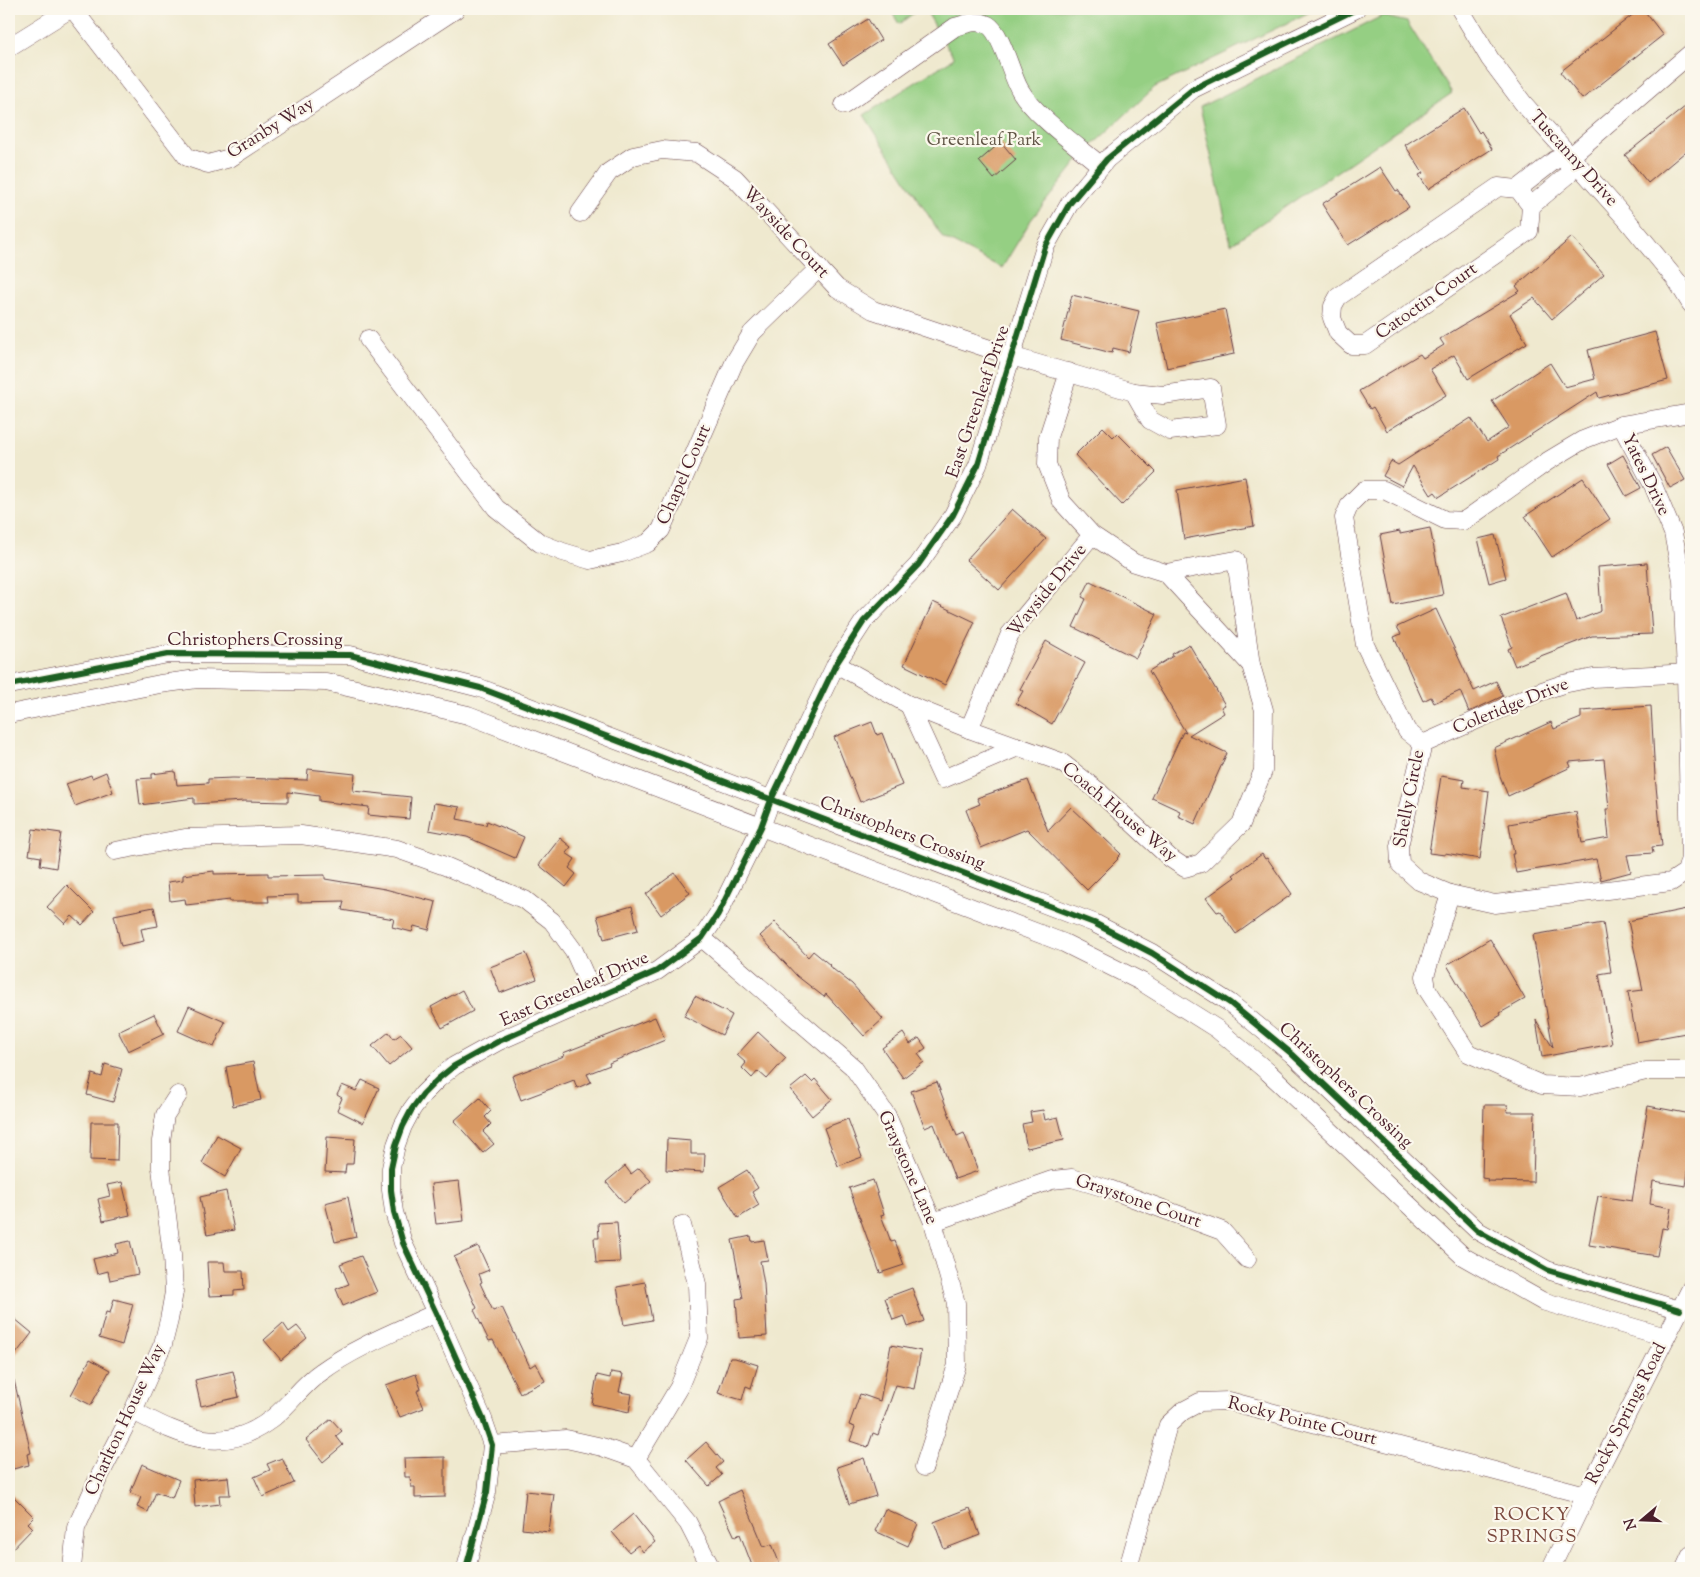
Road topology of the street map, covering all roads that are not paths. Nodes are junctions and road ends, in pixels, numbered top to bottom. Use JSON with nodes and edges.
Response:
{"nodes":[{"id":1,"x":72,"y":9,"type":"edge"},
{"id":2,"x":456,"y":9,"type":"edge"},
{"id":3,"x":1356,"y":9,"type":"edge"},
{"id":4,"x":1460,"y":9,"type":"edge"},
{"id":5,"x":9,"y":47,"type":"edge"},
{"id":6,"x":1691,"y":53,"type":"edge"},
{"id":7,"x":844,"y":105,"type":"dead end"},
{"id":8,"x":1571,"y":156,"type":"junction"},
{"id":9,"x":1101,"y":166,"type":"junction"},
{"id":10,"x":1518,"y":189,"type":"junction"},
{"id":11,"x":1531,"y":206,"type":"junction"},
{"id":12,"x":580,"y":213,"type":"dead end"},
{"id":13,"x":818,"y":268,"type":"junction"},
{"id":14,"x":1691,"y":304,"type":"edge"},
{"id":15,"x":368,"y":339,"type":"dead end"},
{"id":16,"x":1011,"y":356,"type":"junction"},
{"id":17,"x":1069,"y":372,"type":"junction"},
{"id":18,"x":1134,"y":392,"type":"dead end"},
{"id":19,"x":1691,"y":413,"type":"edge"},
{"id":20,"x":1621,"y":425,"type":"junction"},
{"id":21,"x":1092,"y":536,"type":"junction"},
{"id":22,"x":1166,"y":573,"type":"junction"},
{"id":23,"x":836,"y":664,"type":"junction"},
{"id":24,"x":1251,"y":665,"type":"junction"},
{"id":25,"x":1689,"y":673,"type":"edge"},
{"id":26,"x":9,"y":685,"type":"edge"},
{"id":27,"x":909,"y":705,"type":"junction"},
{"id":28,"x":9,"y":714,"type":"edge"},
{"id":29,"x":969,"y":730,"type":"junction"},
{"id":30,"x":1423,"y":744,"type":"junction"},
{"id":31,"x":1018,"y":748,"type":"junction"},
{"id":32,"x":771,"y":800,"type":"junction"},
{"id":33,"x":761,"y":827,"type":"junction"},
{"id":34,"x":115,"y":851,"type":"dead end"},
{"id":35,"x":1450,"y":894,"type":"junction"},
{"id":36,"x":702,"y":938,"type":"junction"},
{"id":37,"x":595,"y":998,"type":"junction"},
{"id":38,"x":1691,"y":1071,"type":"edge"},
{"id":39,"x":178,"y":1095,"type":"dead end"},
{"id":40,"x":933,"y":1222,"type":"junction"},
{"id":41,"x":682,"y":1225,"type":"dead end"},
{"id":42,"x":1247,"y":1259,"type":"dead end"},
{"id":43,"x":1691,"y":1288,"type":"edge"},
{"id":44,"x":1680,"y":1310,"type":"junction"},
{"id":45,"x":436,"y":1313,"type":"junction"},
{"id":46,"x":1666,"y":1337,"type":"junction"},
{"id":47,"x":133,"y":1411,"type":"junction"},
{"id":48,"x":492,"y":1445,"type":"junction"},
{"id":49,"x":636,"y":1459,"type":"junction"},
{"id":50,"x":924,"y":1467,"type":"dead end"},
{"id":51,"x":1586,"y":1495,"type":"junction"},
{"id":52,"x":1691,"y":1555,"type":"edge"},
{"id":53,"x":72,"y":1568,"type":"edge"},
{"id":54,"x":466,"y":1568,"type":"edge"},
{"id":55,"x":712,"y":1568,"type":"edge"},
{"id":56,"x":1128,"y":1568,"type":"edge"},
{"id":57,"x":1551,"y":1568,"type":"edge"},
{"id":58,"x":1685,"y":1568,"type":"edge"}],
"edges":[{"from":1,"to":2,"type":"street","name":"Granby Way"},
{"from":1,"to":5,"type":"street"},
{"from":3,"to":9,"type":"street","name":"East Greenleaf Drive"},
{"from":4,"to":8,"type":"street","name":"Tuscanny Drive"},
{"from":6,"to":8,"type":"street"},
{"from":7,"to":9,"type":"street"},
{"from":8,"to":10,"type":"street"},
{"from":8,"to":11,"type":"street"},
{"from":8,"to":14,"type":"street","name":"Tuscanny Drive"},
{"from":9,"to":16,"type":"street","name":"East Greenleaf Drive"},
{"from":10,"to":11,"type":"street"},
{"from":10,"to":11,"type":"street","name":"Catoctin Court"},
{"from":12,"to":13,"type":"street","name":"Wayside Court"},
{"from":13,"to":15,"type":"street","name":"Chapel Court"},
{"from":13,"to":16,"type":"street","name":"Wayside Court"},
{"from":16,"to":17,"type":"street","name":"Wayside Court"},
{"from":16,"to":23,"type":"street","name":"East Greenleaf Drive"},
{"from":17,"to":18,"type":"street","name":"Wayside Court"},
{"from":17,"to":21,"type":"street","name":"Coach House Way"},
{"from":19,"to":20,"type":"street","name":"Shelly Circle"},
{"from":20,"to":25,"type":"street","name":"Yates Drive"},
{"from":20,"to":30,"type":"street","name":"Shelly Circle"},
{"from":21,"to":22,"type":"street","name":"Coach House Way"},
{"from":21,"to":29,"type":"street","name":"Wayside Drive"},
{"from":22,"to":24,"type":"street","name":"Coach House Way"},
{"from":22,"to":24,"type":"street"},
{"from":23,"to":27,"type":"street","name":"Coach House Way"},
{"from":23,"to":32,"type":"street","name":"East Greenleaf Drive"},
{"from":24,"to":31,"type":"street","name":"Coach House Way"},
{"from":25,"to":30,"type":"street","name":"Coleridge Drive"},
{"from":25,"to":35,"type":"street","name":"Shelly Circle"},
{"from":26,"to":32,"type":"street","name":"Christophers Crossing"},
{"from":27,"to":29,"type":"street","name":"Coach House Way"},
{"from":27,"to":31,"type":"street"},
{"from":28,"to":33,"type":"street"},
{"from":29,"to":31,"type":"street","name":"Coach House Way"},
{"from":30,"to":35,"type":"street","name":"Shelly Circle"},
{"from":32,"to":33,"type":"street","name":"East Greenleaf Drive"},
{"from":32,"to":44,"type":"street","name":"Christophers Crossing"},
{"from":33,"to":36,"type":"street","name":"East Greenleaf Drive"},
{"from":33,"to":46,"type":"street"},
{"from":34,"to":37,"type":"street"},
{"from":35,"to":38,"type":"street"},
{"from":36,"to":37,"type":"street","name":"East Greenleaf Drive"},
{"from":36,"to":40,"type":"street","name":"Graystone Lane"},
{"from":37,"to":45,"type":"street","name":"East Greenleaf Drive"},
{"from":39,"to":47,"type":"street","name":"Charlton House Way"},
{"from":40,"to":42,"type":"street","name":"Graystone Court"},
{"from":40,"to":50,"type":"street","name":"Graystone Lane"},
{"from":41,"to":49,"type":"street"},
{"from":43,"to":44,"type":"street","name":"Rocky Springs Road"},
{"from":44,"to":46,"type":"street","name":"Rocky Springs Road"},
{"from":45,"to":47,"type":"street"},
{"from":45,"to":48,"type":"street","name":"East Greenleaf Drive"},
{"from":46,"to":51,"type":"street","name":"Rocky Springs Road"},
{"from":47,"to":53,"type":"street","name":"Charlton House Way"},
{"from":48,"to":49,"type":"street"},
{"from":48,"to":54,"type":"street","name":"East Greenleaf Drive"},
{"from":49,"to":55,"type":"street"},
{"from":51,"to":56,"type":"street","name":"Rocky Pointe Court"},
{"from":51,"to":57,"type":"street","name":"Rocky Springs Road"},
{"from":52,"to":58,"type":"street"}]}
